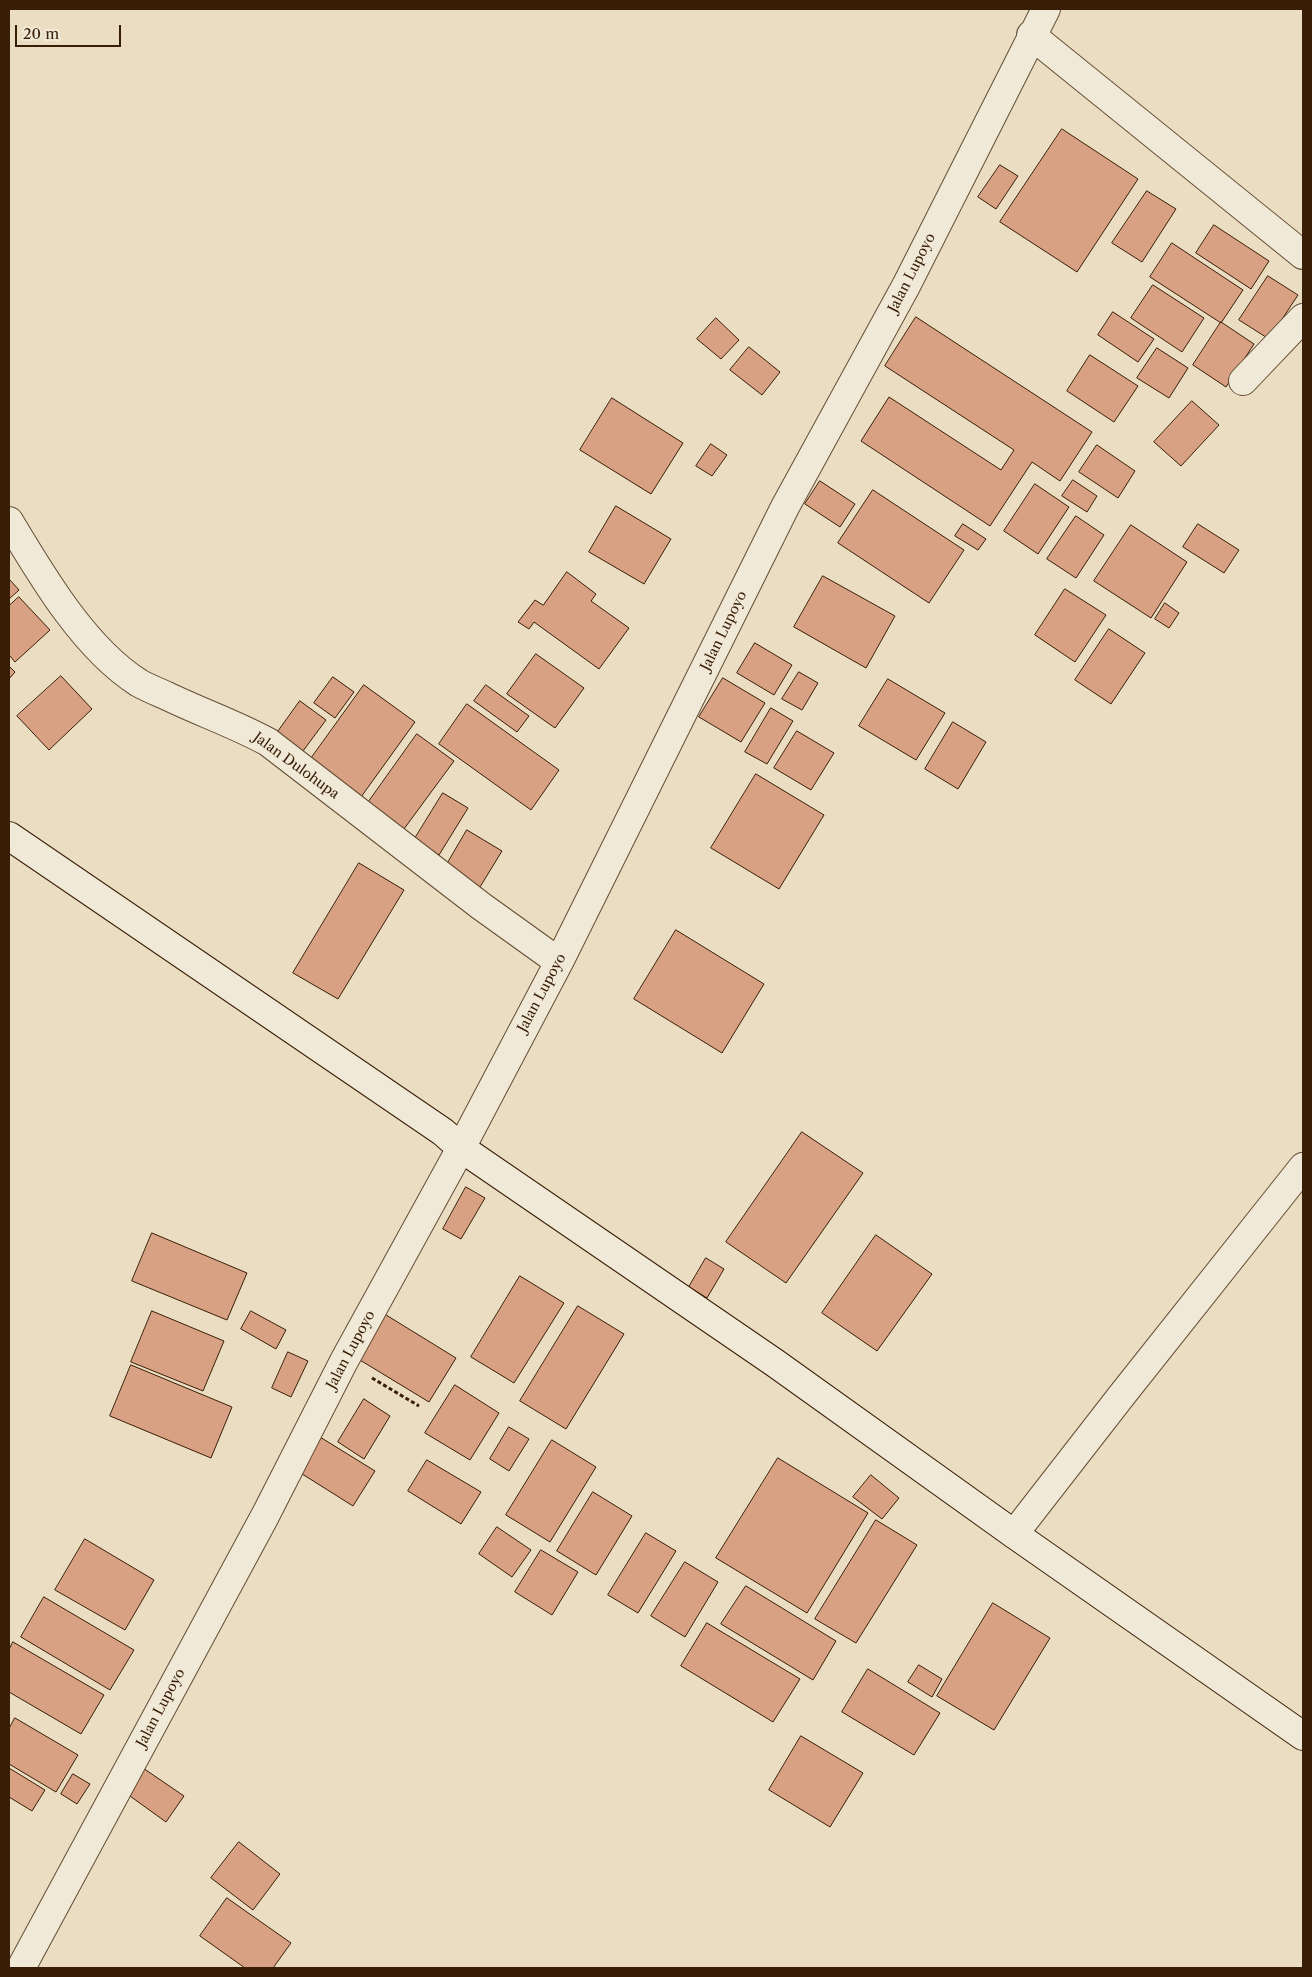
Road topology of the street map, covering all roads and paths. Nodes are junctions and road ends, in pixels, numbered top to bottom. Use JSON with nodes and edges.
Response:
{"nodes":[{"id":1,"x":1046,"y":9,"type":"edge"},
{"id":2,"x":1032,"y":36,"type":"junction"},
{"id":3,"x":1303,"y":255,"type":"edge"},
{"id":4,"x":1303,"y":318,"type":"edge"},
{"id":5,"x":1244,"y":381,"type":"dead end"},
{"id":6,"x":9,"y":521,"type":"edge"},
{"id":7,"x":9,"y":836,"type":"edge"},
{"id":8,"x":559,"y":962,"type":"junction"},
{"id":9,"x":443,"y":1134,"type":"junction"},
{"id":10,"x":1303,"y":1167,"type":"edge"},
{"id":11,"x":344,"y":1361,"type":"junction"},
{"id":12,"x":419,"y":1406,"type":"dead end"},
{"id":13,"x":1014,"y":1534,"type":"junction"},
{"id":14,"x":1303,"y":1736,"type":"edge"},
{"id":15,"x":21,"y":1968,"type":"edge"}],
"edges":[{"from":1,"to":2,"type":"street","name":"Jalan Lupoyo"},
{"from":2,"to":3,"type":"street"},
{"from":2,"to":8,"type":"street","name":"Jalan Lupoyo"},
{"from":4,"to":5,"type":"street"},
{"from":6,"to":8,"type":"street","name":"Jalan Dulohupa"},
{"from":7,"to":9,"type":"street"},
{"from":8,"to":9,"type":"street","name":"Jalan Lupoyo"},
{"from":9,"to":11,"type":"street","name":"Jalan Lupoyo"},
{"from":9,"to":13,"type":"street"},
{"from":10,"to":13,"type":"street"},
{"from":11,"to":12,"type":"path"},
{"from":11,"to":15,"type":"street","name":"Jalan Lupoyo"},
{"from":13,"to":14,"type":"street"}]}
